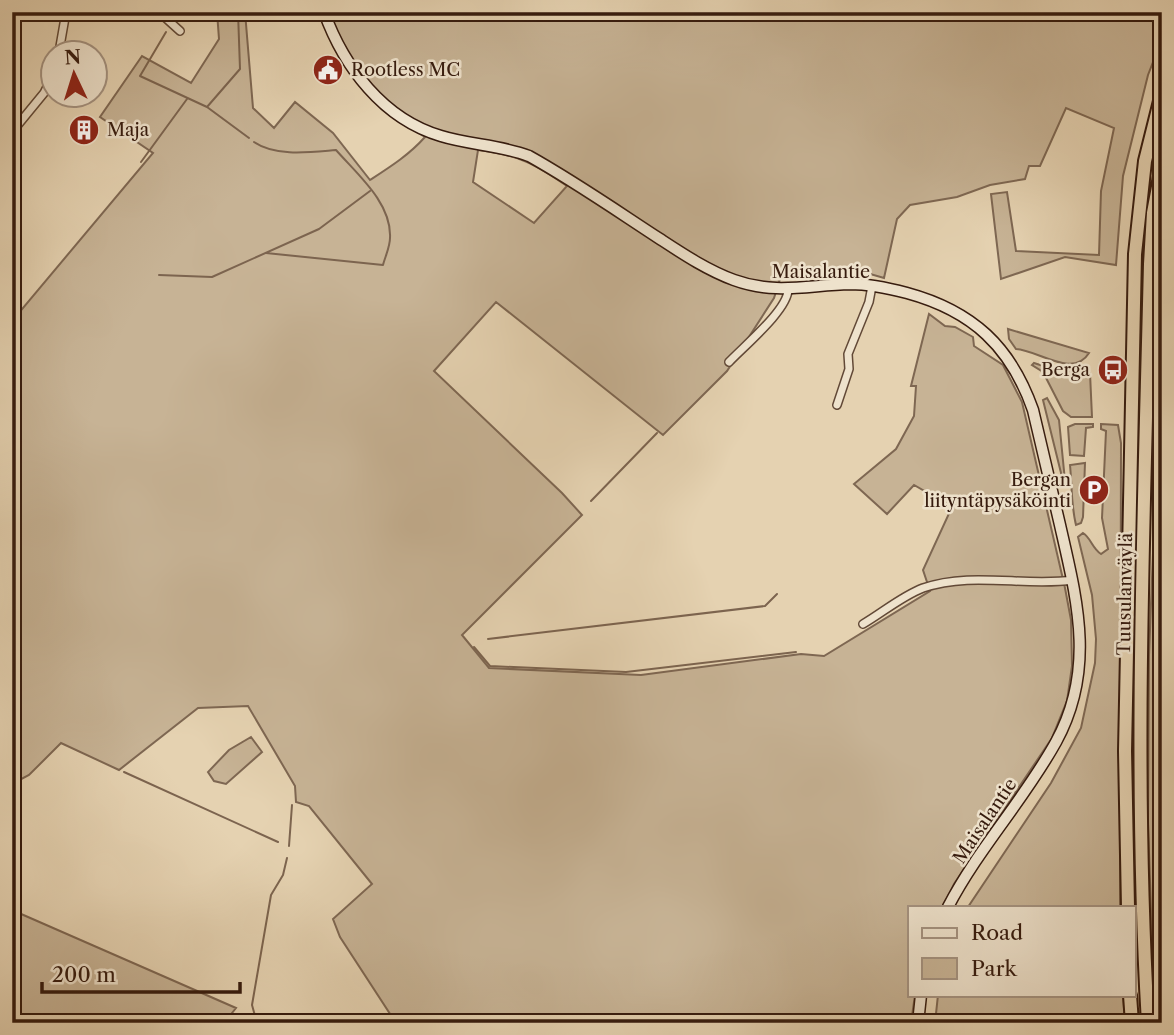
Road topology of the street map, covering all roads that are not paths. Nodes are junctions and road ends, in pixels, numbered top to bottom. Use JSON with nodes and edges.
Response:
{"nodes":[{"id":1,"x":66,"y":12,"type":"edge"},
{"id":2,"x":159,"y":12,"type":"edge"},
{"id":3,"x":324,"y":12,"type":"edge"},
{"id":4,"x":180,"y":31,"type":"dead end"},
{"id":5,"x":61,"y":38,"type":"edge"},
{"id":6,"x":1162,"y":93,"type":"edge"},
{"id":7,"x":38,"y":100,"type":"edge"},
{"id":8,"x":12,"y":132,"type":"edge"},
{"id":9,"x":1162,"y":166,"type":"edge"},
{"id":10,"x":872,"y":286,"type":"junction"},
{"id":11,"x":788,"y":289,"type":"junction"},
{"id":12,"x":729,"y":362,"type":"dead end"},
{"id":13,"x":837,"y":405,"type":"dead end"},
{"id":14,"x":1073,"y":580,"type":"junction"},
{"id":15,"x":863,"y":624,"type":"dead end"},
{"id":16,"x":949,"y":906,"type":"edge"},
{"id":17,"x":1128,"y":906,"type":"edge"},
{"id":18,"x":921,"y":996,"type":"edge"},
{"id":19,"x":1130,"y":996,"type":"edge"},
{"id":20,"x":919,"y":1023,"type":"edge"},
{"id":21,"x":1132,"y":1023,"type":"edge"},
{"id":22,"x":1148,"y":1023,"type":"edge"}],
"edges":[{"from":1,"to":5,"type":"street"},
{"from":2,"to":4,"type":"street"},
{"from":3,"to":11,"type":"main road","name":"Maisalantie"},
{"from":6,"to":17,"type":"highway","name":"Tuusulanväylä"},
{"from":7,"to":8,"type":"street"},
{"from":9,"to":22,"type":"highway","name":"Tuusulanväylä"},
{"from":10,"to":11,"type":"main road","name":"Maisalantie"},
{"from":10,"to":13,"type":"street"},
{"from":10,"to":14,"type":"main road","name":"Maisalantie"},
{"from":11,"to":12,"type":"street"},
{"from":14,"to":15,"type":"street"},
{"from":14,"to":16,"type":"main road","name":"Maisalantie"},
{"from":18,"to":20,"type":"main road"},
{"from":19,"to":21,"type":"highway"}]}
